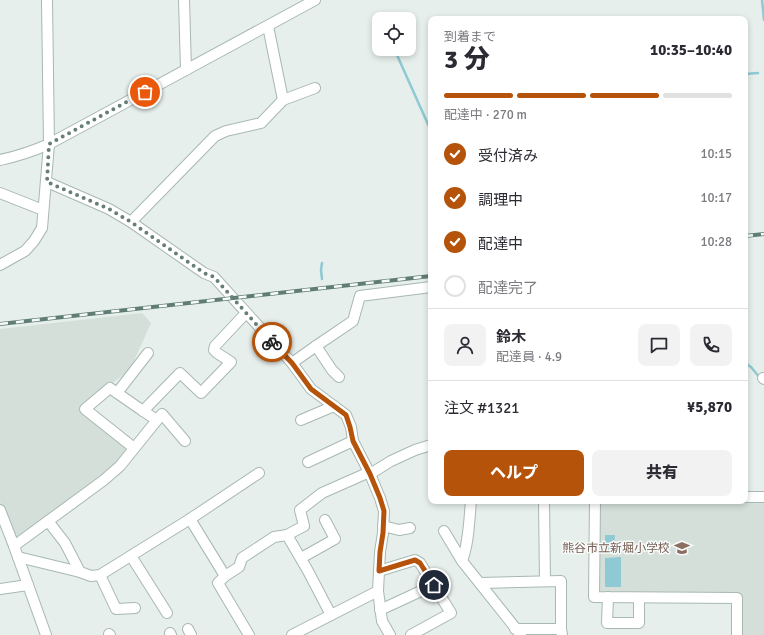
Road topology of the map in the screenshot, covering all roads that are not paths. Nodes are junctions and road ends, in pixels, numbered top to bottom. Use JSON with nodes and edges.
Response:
{"nodes":[{"id":1,"x":46,"y":0,"type":"edge"},
{"id":2,"x":184,"y":0,"type":"edge"},
{"id":3,"x":315,"y":0,"type":"edge"},
{"id":4,"x":268,"y":26,"type":"junction"},
{"id":5,"x":186,"y":70,"type":"junction"},
{"id":6,"x":315,"y":88,"type":"dead end"},
{"id":7,"x":283,"y":100,"type":"junction"},
{"id":8,"x":49,"y":144,"type":"junction"},
{"id":9,"x":0,"y":160,"type":"edge"},
{"id":10,"x":47,"y":182,"type":"junction"},
{"id":11,"x":1,"y":196,"type":"edge"},
{"id":12,"x":43,"y":210,"type":"junction"},
{"id":13,"x":131,"y":222,"type":"junction"},
{"id":14,"x":0,"y":265,"type":"edge"},
{"id":15,"x":428,"y":289,"type":"edge"},
{"id":16,"x":246,"y":313,"type":"junction"},
{"id":17,"x":316,"y":346,"type":"junction"},
{"id":18,"x":148,"y":352,"type":"dead end"},
{"id":19,"x":292,"y":363,"type":"junction"},
{"id":20,"x":339,"y":377,"type":"dead end"},
{"id":21,"x":117,"y":393,"type":"junction"},
{"id":22,"x":334,"y":406,"type":"junction"},
{"id":23,"x":143,"y":411,"type":"junction"},
{"id":24,"x":157,"y":420,"type":"junction"},
{"id":25,"x":301,"y":420,"type":"dead end"},
{"id":26,"x":353,"y":441,"type":"junction"},
{"id":27,"x":185,"y":442,"type":"dead end"},
{"id":28,"x":428,"y":446,"type":"edge"},
{"id":29,"x":134,"y":448,"type":"junction"},
{"id":30,"x":308,"y":462,"type":"dead end"},
{"id":31,"x":259,"y":473,"type":"dead end"},
{"id":32,"x":370,"y":474,"type":"junction"},
{"id":33,"x":748,"y":497,"type":"edge"},
{"id":34,"x":764,"y":497,"type":"edge"},
{"id":35,"x":471,"y":504,"type":"edge"},
{"id":36,"x":544,"y":504,"type":"edge"},
{"id":37,"x":595,"y":504,"type":"edge"},
{"id":38,"x":0,"y":510,"type":"edge"},
{"id":39,"x":190,"y":519,"type":"junction"},
{"id":40,"x":325,"y":520,"type":"dead end"},
{"id":41,"x":48,"y":521,"type":"junction"},
{"id":42,"x":383,"y":526,"type":"junction"},
{"id":43,"x":410,"y":528,"type":"dead end"},
{"id":44,"x":444,"y":531,"type":"dead end"},
{"id":45,"x":287,"y":535,"type":"junction"},
{"id":46,"x":14,"y":546,"type":"junction"},
{"id":47,"x":131,"y":556,"type":"junction"},
{"id":48,"x":18,"y":557,"type":"junction"},
{"id":49,"x":300,"y":558,"type":"junction"},
{"id":50,"x":462,"y":561,"type":"junction"},
{"id":51,"x":379,"y":571,"type":"junction"},
{"id":52,"x":80,"y":572,"type":"junction"},
{"id":53,"x":100,"y":575,"type":"junction"},
{"id":54,"x":225,"y":576,"type":"junction"},
{"id":55,"x":545,"y":581,"type":"junction"},
{"id":56,"x":480,"y":583,"type":"junction"},
{"id":57,"x":28,"y":585,"type":"junction"},
{"id":58,"x":434,"y":585,"type":"junction"},
{"id":59,"x":0,"y":589,"type":"edge"},
{"id":60,"x":378,"y":591,"type":"junction"},
{"id":61,"x":608,"y":597,"type":"junction"},
{"id":62,"x":640,"y":598,"type":"junction"},
{"id":63,"x":135,"y":608,"type":"dead end"},
{"id":64,"x":380,"y":610,"type":"junction"},
{"id":65,"x":167,"y":613,"type":"dead end"},
{"id":66,"x":331,"y":615,"type":"junction"},
{"id":67,"x":518,"y":632,"type":"edge"},
{"id":68,"x":562,"y":632,"type":"edge"},
{"id":69,"x":46,"y":635,"type":"edge"},
{"id":70,"x":248,"y":635,"type":"edge"},
{"id":71,"x":292,"y":635,"type":"edge"},
{"id":72,"x":390,"y":635,"type":"edge"},
{"id":73,"x":411,"y":635,"type":"edge"},
{"id":74,"x":737,"y":635,"type":"edge"}],
"edges":[{"from":1,"to":8,"type":"street"},
{"from":2,"to":5,"type":"street"},
{"from":3,"to":4,"type":"street"},
{"from":4,"to":5,"type":"street"},
{"from":4,"to":7,"type":"street"},
{"from":5,"to":8,"type":"street"},
{"from":6,"to":7,"type":"street"},
{"from":7,"to":13,"type":"street"},
{"from":8,"to":9,"type":"street"},
{"from":8,"to":10,"type":"street"},
{"from":10,"to":12,"type":"street"},
{"from":10,"to":13,"type":"street"},
{"from":11,"to":12,"type":"street"},
{"from":12,"to":14,"type":"street"},
{"from":13,"to":16,"type":"street"},
{"from":15,"to":17,"type":"street"},
{"from":16,"to":19,"type":"street"},
{"from":16,"to":23,"type":"street"},
{"from":17,"to":19,"type":"street"},
{"from":17,"to":20,"type":"street"},
{"from":18,"to":21,"type":"street"},
{"from":19,"to":22,"type":"street"},
{"from":21,"to":23,"type":"street"},
{"from":21,"to":29,"type":"street"},
{"from":22,"to":25,"type":"street"},
{"from":22,"to":26,"type":"street"},
{"from":23,"to":24,"type":"street"},
{"from":24,"to":27,"type":"street"},
{"from":24,"to":29,"type":"street"},
{"from":26,"to":30,"type":"street"},
{"from":26,"to":32,"type":"street"},
{"from":28,"to":32,"type":"street"},
{"from":29,"to":41,"type":"street"},
{"from":31,"to":39,"type":"street"},
{"from":32,"to":42,"type":"street"},
{"from":32,"to":45,"type":"street"},
{"from":33,"to":34,"type":"street"},
{"from":35,"to":50,"type":"street"},
{"from":36,"to":55,"type":"street"},
{"from":37,"to":61,"type":"street"},
{"from":38,"to":46,"type":"street"},
{"from":39,"to":47,"type":"street"},
{"from":39,"to":54,"type":"street"},
{"from":40,"to":49,"type":"street"},
{"from":41,"to":46,"type":"street"},
{"from":41,"to":52,"type":"street"},
{"from":42,"to":43,"type":"street"},
{"from":42,"to":51,"type":"street"},
{"from":44,"to":50,"type":"street"},
{"from":45,"to":49,"type":"street"},
{"from":45,"to":54,"type":"street"},
{"from":46,"to":48,"type":"street"},
{"from":47,"to":53,"type":"street"},
{"from":47,"to":65,"type":"street"},
{"from":48,"to":52,"type":"street"},
{"from":48,"to":57,"type":"street"},
{"from":49,"to":66,"type":"street"},
{"from":50,"to":56,"type":"street"},
{"from":51,"to":58,"type":"street"},
{"from":51,"to":60,"type":"street"},
{"from":52,"to":53,"type":"street"},
{"from":53,"to":63,"type":"street"},
{"from":54,"to":70,"type":"street"},
{"from":55,"to":56,"type":"street"},
{"from":55,"to":68,"type":"street"},
{"from":56,"to":67,"type":"street"},
{"from":57,"to":59,"type":"street"},
{"from":57,"to":69,"type":"street"},
{"from":58,"to":64,"type":"street"},
{"from":58,"to":73,"type":"street"},
{"from":60,"to":64,"type":"street"},
{"from":60,"to":66,"type":"street"},
{"from":61,"to":62,"type":"street"},
{"from":61,"to":62,"type":"street"},
{"from":62,"to":74,"type":"street"},
{"from":64,"to":72,"type":"street"},
{"from":66,"to":71,"type":"street"},
{"from":67,"to":68,"type":"street"}]}
